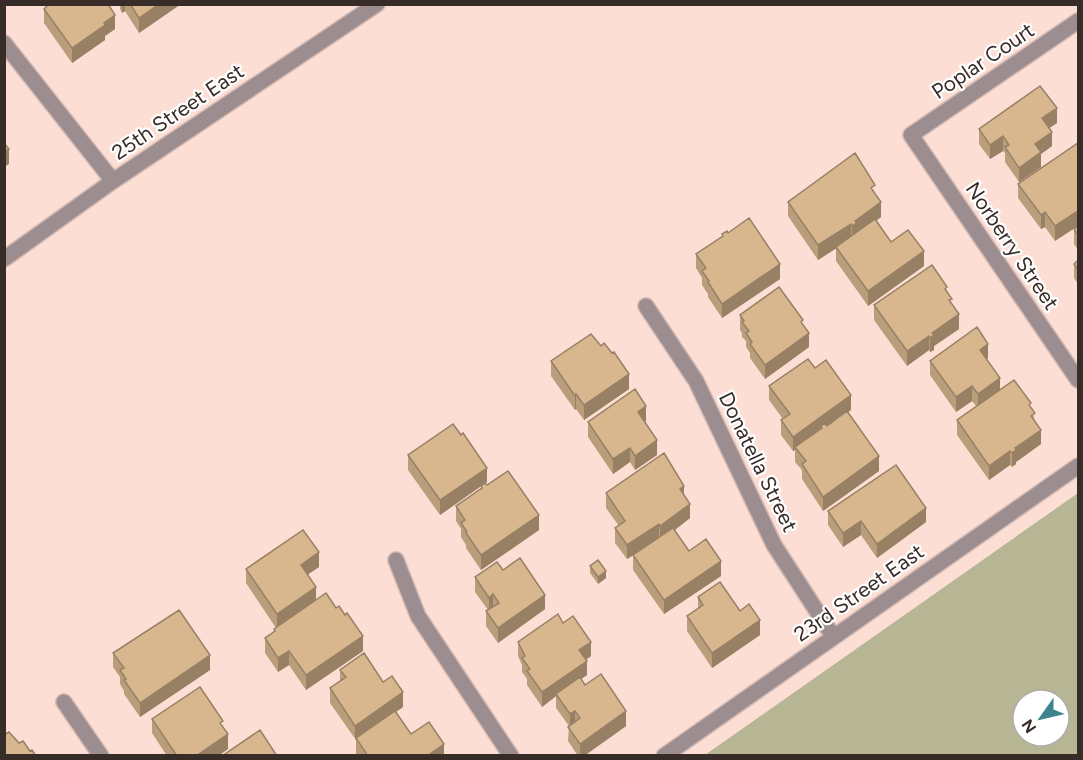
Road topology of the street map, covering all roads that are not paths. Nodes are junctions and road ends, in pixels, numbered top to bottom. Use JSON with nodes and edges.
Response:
{"nodes":[{"id":1,"x":377,"y":4,"type":"edge"},
{"id":2,"x":1078,"y":21,"type":"edge"},
{"id":3,"x":4,"y":43,"type":"edge"},
{"id":4,"x":911,"y":135,"type":"joint"},
{"id":5,"x":113,"y":181,"type":"junction"},
{"id":6,"x":4,"y":259,"type":"edge"},
{"id":7,"x":646,"y":306,"type":"dead end"},
{"id":8,"x":1078,"y":380,"type":"edge"},
{"id":9,"x":1078,"y":465,"type":"edge"},
{"id":10,"x":396,"y":560,"type":"dead end"},
{"id":11,"x":833,"y":636,"type":"junction"},
{"id":12,"x":64,"y":702,"type":"dead end"},
{"id":13,"x":101,"y":756,"type":"edge"},
{"id":14,"x":511,"y":756,"type":"edge"},
{"id":15,"x":664,"y":756,"type":"edge"}],
"edges":[{"from":1,"to":5,"type":"street","name":"25th Street East"},
{"from":2,"to":4,"type":"street","name":"Poplar Court"},
{"from":3,"to":5,"type":"street"},
{"from":4,"to":8,"type":"street","name":"Norberry Street"},
{"from":5,"to":6,"type":"street","name":"25th Street East"},
{"from":7,"to":11,"type":"street","name":"Donatella Street"},
{"from":9,"to":11,"type":"street","name":"23rd Street East"},
{"from":10,"to":14,"type":"street"},
{"from":11,"to":15,"type":"street","name":"23rd Street East"},
{"from":12,"to":13,"type":"street"}]}
